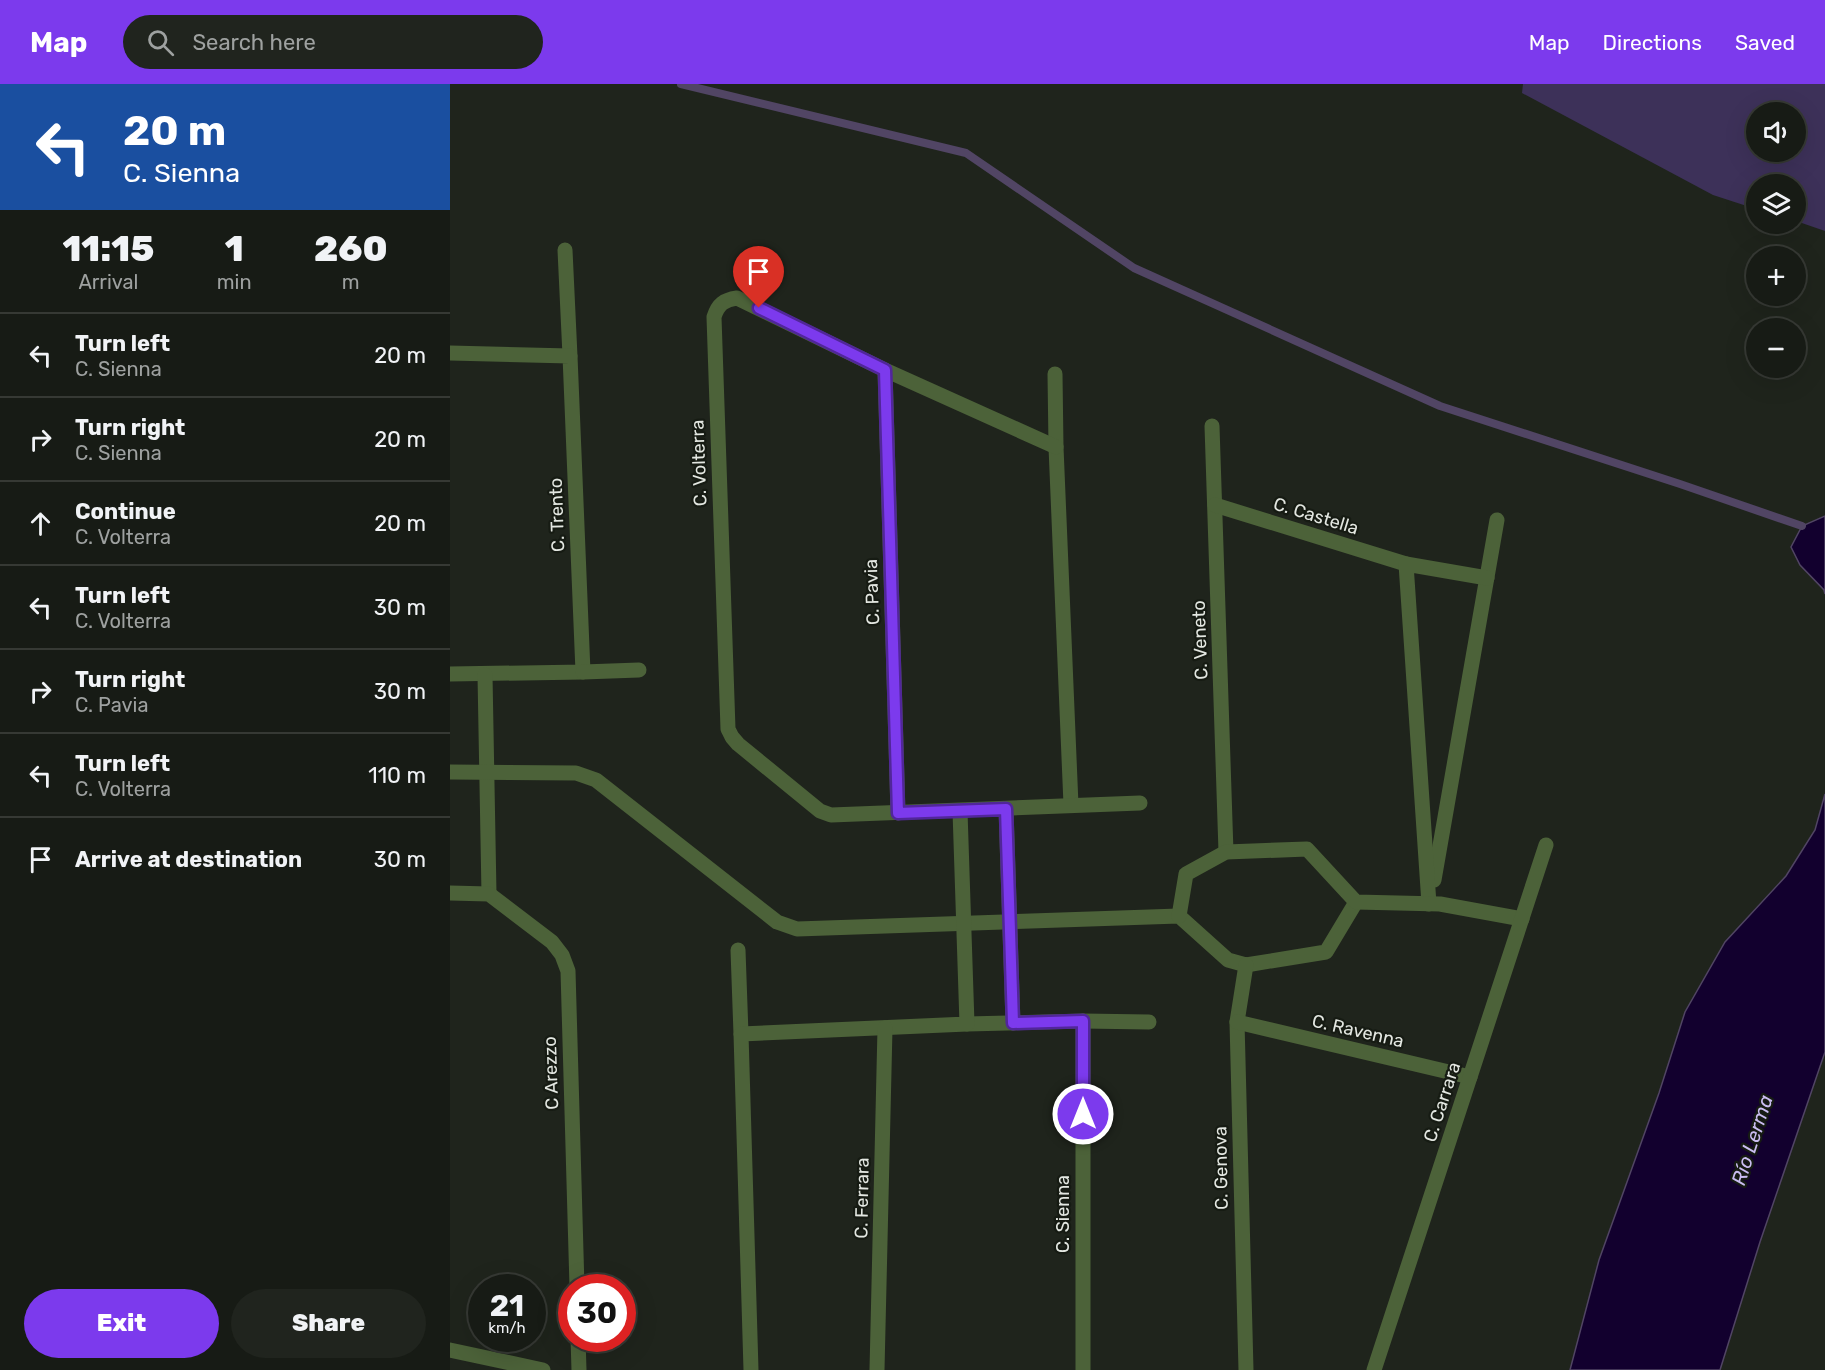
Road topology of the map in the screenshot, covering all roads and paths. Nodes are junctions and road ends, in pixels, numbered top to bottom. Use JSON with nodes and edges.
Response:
{"nodes":[{"id":1,"x":565,"y":250,"type":"dead end"},
{"id":2,"x":450,"y":353,"type":"edge"},
{"id":3,"x":570,"y":356,"type":"junction"},
{"id":4,"x":885,"y":370,"type":"junction"},
{"id":5,"x":1055,"y":374,"type":"dead end"},
{"id":6,"x":1212,"y":426,"type":"dead end"},
{"id":7,"x":1056,"y":447,"type":"junction"},
{"id":8,"x":1215,"y":505,"type":"junction"},
{"id":9,"x":1497,"y":520,"type":"dead end"},
{"id":10,"x":1406,"y":564,"type":"junction"},
{"id":11,"x":1487,"y":578,"type":"junction"},
{"id":12,"x":639,"y":670,"type":"dead end"},
{"id":13,"x":583,"y":672,"type":"junction"},
{"id":14,"x":450,"y":674,"type":"edge"},
{"id":15,"x":485,"y":675,"type":"junction"},
{"id":16,"x":486,"y":771,"type":"junction"},
{"id":17,"x":450,"y":772,"type":"edge"},
{"id":18,"x":1140,"y":803,"type":"dead end"},
{"id":19,"x":1071,"y":805,"type":"junction"},
{"id":20,"x":1006,"y":809,"type":"junction"},
{"id":21,"x":960,"y":811,"type":"junction"},
{"id":22,"x":898,"y":813,"type":"junction"},
{"id":23,"x":1546,"y":845,"type":"dead end"},
{"id":24,"x":1227,"y":852,"type":"junction"},
{"id":25,"x":450,"y":893,"type":"edge"},
{"id":26,"x":489,"y":894,"type":"junction"},
{"id":27,"x":1356,"y":902,"type":"junction"},
{"id":28,"x":1429,"y":904,"type":"junction"},
{"id":29,"x":1179,"y":916,"type":"junction"},
{"id":30,"x":1522,"y":919,"type":"junction"},
{"id":31,"x":1011,"y":921,"type":"junction"},
{"id":32,"x":964,"y":923,"type":"junction"},
{"id":33,"x":738,"y":950,"type":"dead end"},
{"id":34,"x":1246,"y":965,"type":"junction"},
{"id":35,"x":1083,"y":1021,"type":"junction"},
{"id":36,"x":1149,"y":1022,"type":"dead end"},
{"id":37,"x":1237,"y":1022,"type":"junction"},
{"id":38,"x":1013,"y":1023,"type":"junction"},
{"id":39,"x":966,"y":1024,"type":"junction"},
{"id":40,"x":885,"y":1028,"type":"junction"},
{"id":41,"x":741,"y":1034,"type":"junction"},
{"id":42,"x":1470,"y":1077,"type":"junction"},
{"id":43,"x":577,"y":1274,"type":"edge"},
{"id":44,"x":450,"y":1350,"type":"edge"},
{"id":45,"x":578,"y":1352,"type":"edge"},
{"id":46,"x":543,"y":1370,"type":"edge"},
{"id":47,"x":579,"y":1370,"type":"edge"},
{"id":48,"x":751,"y":1370,"type":"edge"},
{"id":49,"x":877,"y":1370,"type":"edge"},
{"id":50,"x":1083,"y":1370,"type":"edge"},
{"id":51,"x":1246,"y":1370,"type":"edge"},
{"id":52,"x":1374,"y":1370,"type":"edge"}],
"edges":[{"from":1,"to":3,"type":"street","name":"C. Trento"},
{"from":2,"to":3,"type":"street"},
{"from":3,"to":13,"type":"street","name":"C. Trento"},
{"from":4,"to":7,"type":"street","name":"C. Volterra"},
{"from":4,"to":22,"type":"street","name":"C. Pavia"},
{"from":4,"to":22,"type":"street","name":"C. Volterra"},
{"from":5,"to":7,"type":"street"},
{"from":6,"to":8,"type":"street","name":"C. Veneto"},
{"from":7,"to":19,"type":"street"},
{"from":8,"to":10,"type":"street","name":"C. Castella"},
{"from":8,"to":24,"type":"street","name":"C. Veneto"},
{"from":9,"to":11,"type":"street"},
{"from":10,"to":11,"type":"street","name":"C. Castella"},
{"from":10,"to":28,"type":"street"},
{"from":11,"to":28,"type":"street"},
{"from":12,"to":13,"type":"street"},
{"from":13,"to":15,"type":"street"},
{"from":14,"to":15,"type":"street"},
{"from":15,"to":16,"type":"street"},
{"from":16,"to":17,"type":"street"},
{"from":16,"to":26,"type":"street"},
{"from":16,"to":32,"type":"street"},
{"from":18,"to":19,"type":"street","name":"C. Volterra"},
{"from":19,"to":20,"type":"street","name":"C. Volterra"},
{"from":20,"to":21,"type":"street","name":"C. Volterra"},
{"from":20,"to":31,"type":"street"},
{"from":21,"to":22,"type":"street","name":"C. Volterra"},
{"from":21,"to":32,"type":"street"},
{"from":23,"to":30,"type":"street","name":"C. Carrara"},
{"from":24,"to":27,"type":"street"},
{"from":24,"to":29,"type":"street"},
{"from":25,"to":26,"type":"street"},
{"from":26,"to":43,"type":"street","name":"C Arezzo"},
{"from":27,"to":28,"type":"street"},
{"from":27,"to":34,"type":"street"},
{"from":28,"to":30,"type":"street"},
{"from":29,"to":31,"type":"street"},
{"from":29,"to":34,"type":"street"},
{"from":30,"to":42,"type":"street","name":"C. Carrara"},
{"from":31,"to":32,"type":"street"},
{"from":31,"to":38,"type":"street"},
{"from":32,"to":39,"type":"street"},
{"from":33,"to":41,"type":"street"},
{"from":34,"to":37,"type":"street","name":"C. Genova"},
{"from":35,"to":36,"type":"street"},
{"from":35,"to":38,"type":"street"},
{"from":35,"to":50,"type":"street","name":"C. Sienna"},
{"from":37,"to":42,"type":"street","name":"C. Ravenna"},
{"from":37,"to":51,"type":"street","name":"C. Genova"},
{"from":38,"to":39,"type":"street"},
{"from":39,"to":40,"type":"street"},
{"from":40,"to":41,"type":"street"},
{"from":40,"to":49,"type":"street","name":"C. Ferrara"},
{"from":41,"to":48,"type":"street"},
{"from":42,"to":52,"type":"street","name":"C. Carrara"},
{"from":44,"to":46,"type":"street"},
{"from":45,"to":47,"type":"street"}]}
